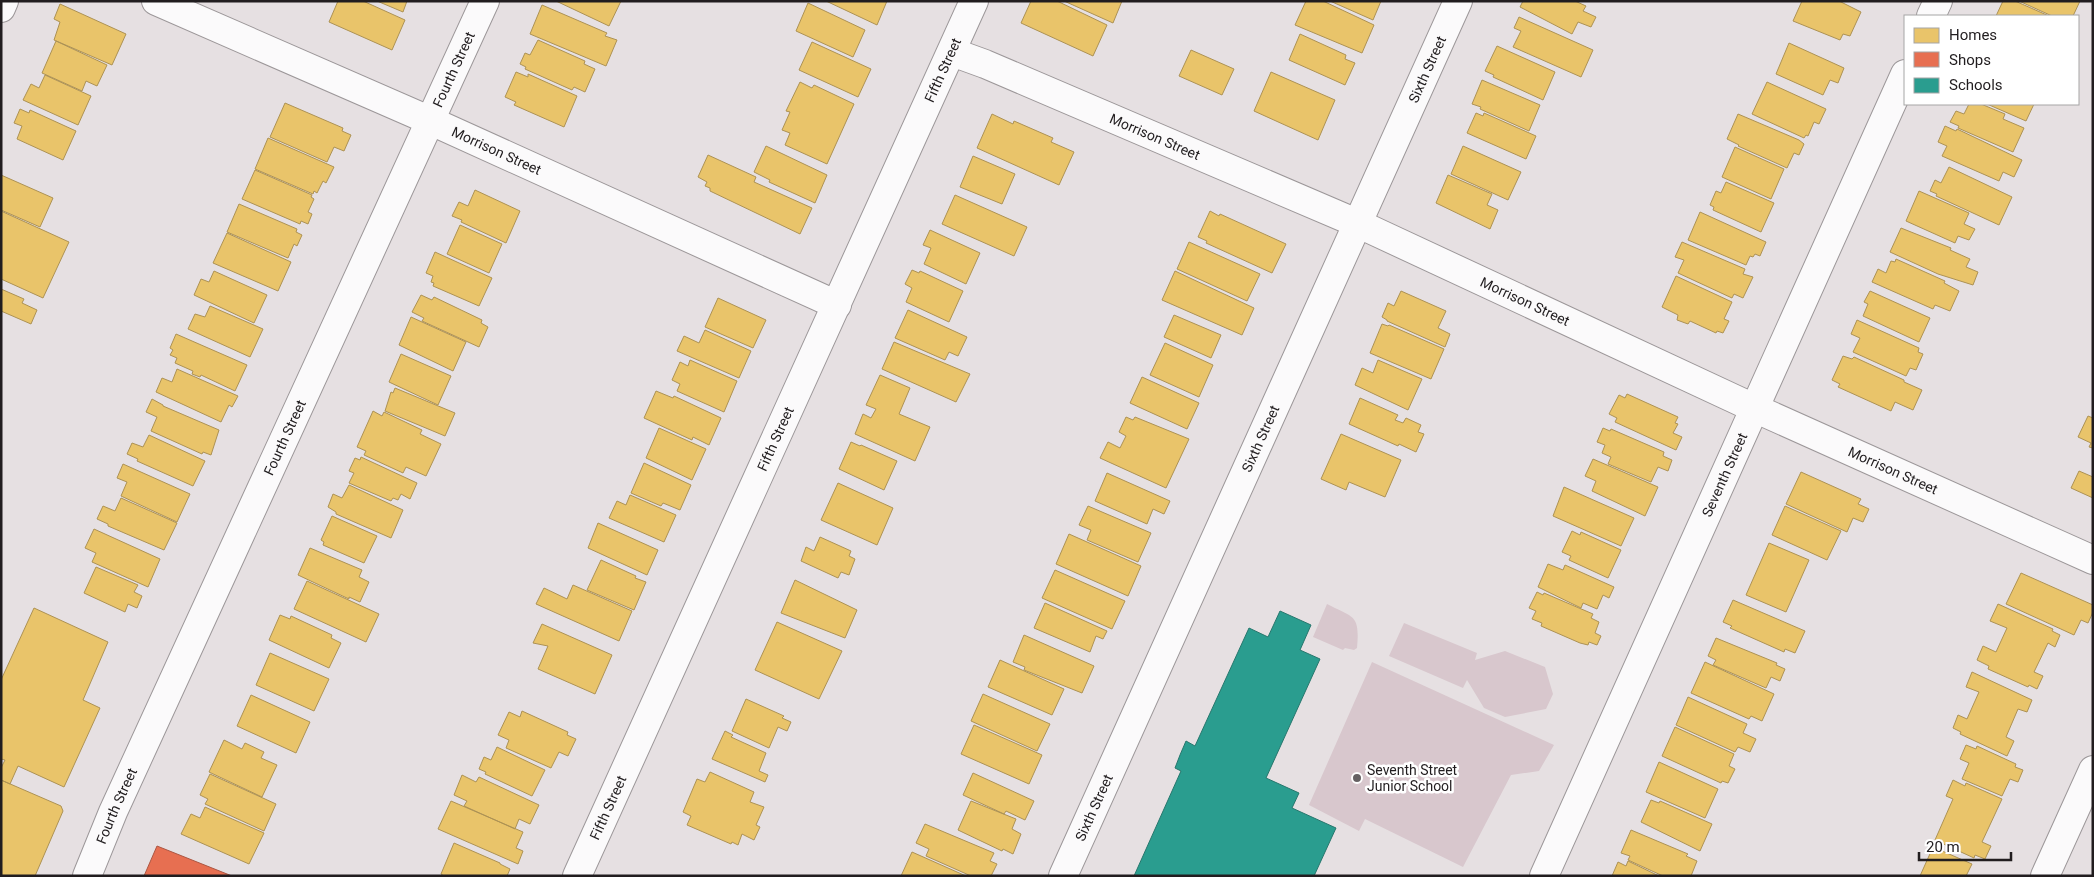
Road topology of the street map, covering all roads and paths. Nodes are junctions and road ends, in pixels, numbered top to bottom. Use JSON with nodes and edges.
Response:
{"nodes":[{"id":1,"x":4,"y":1,"type":"edge"},
{"id":2,"x":156,"y":1,"type":"edge"},
{"id":3,"x":485,"y":1,"type":"edge"},
{"id":4,"x":974,"y":1,"type":"edge"},
{"id":5,"x":1458,"y":1,"type":"edge"},
{"id":6,"x":1938,"y":1,"type":"edge"},
{"id":7,"x":1,"y":8,"type":"edge"},
{"id":8,"x":1931,"y":15,"type":"edge"},
{"id":9,"x":952,"y":52,"type":"junction"},
{"id":10,"x":1904,"y":76,"type":"edge"},
{"id":11,"x":431,"y":121,"type":"junction"},
{"id":12,"x":1359,"y":224,"type":"junction"},
{"id":13,"x":837,"y":305,"type":"junction"},
{"id":14,"x":1754,"y":408,"type":"junction"},
{"id":15,"x":2093,"y":560,"type":"edge"},
{"id":16,"x":2093,"y":770,"type":"edge"},
{"id":17,"x":87,"y":876,"type":"edge"},
{"id":18,"x":577,"y":876,"type":"edge"},
{"id":19,"x":1063,"y":876,"type":"edge"},
{"id":20,"x":1544,"y":876,"type":"edge"},
{"id":21,"x":2045,"y":876,"type":"edge"}],
"edges":[{"from":1,"to":7,"type":"street"},
{"from":2,"to":11,"type":"street","name":"Morrison Street"},
{"from":3,"to":11,"type":"street","name":"Fourth Street"},
{"from":4,"to":9,"type":"street","name":"Fifth Street"},
{"from":5,"to":12,"type":"street","name":"Sixth Street"},
{"from":6,"to":8,"type":"street"},
{"from":9,"to":12,"type":"street","name":"Morrison Street"},
{"from":9,"to":13,"type":"street","name":"Fifth Street"},
{"from":10,"to":14,"type":"street","name":"Seventh Street"},
{"from":11,"to":13,"type":"street","name":"Morrison Street"},
{"from":11,"to":17,"type":"street","name":"Fourth Street"},
{"from":12,"to":14,"type":"street","name":"Morrison Street"},
{"from":12,"to":19,"type":"street","name":"Sixth Street"},
{"from":13,"to":18,"type":"street","name":"Fifth Street"},
{"from":14,"to":15,"type":"street","name":"Morrison Street"},
{"from":14,"to":20,"type":"street","name":"Seventh Street"},
{"from":16,"to":21,"type":"street"}]}
